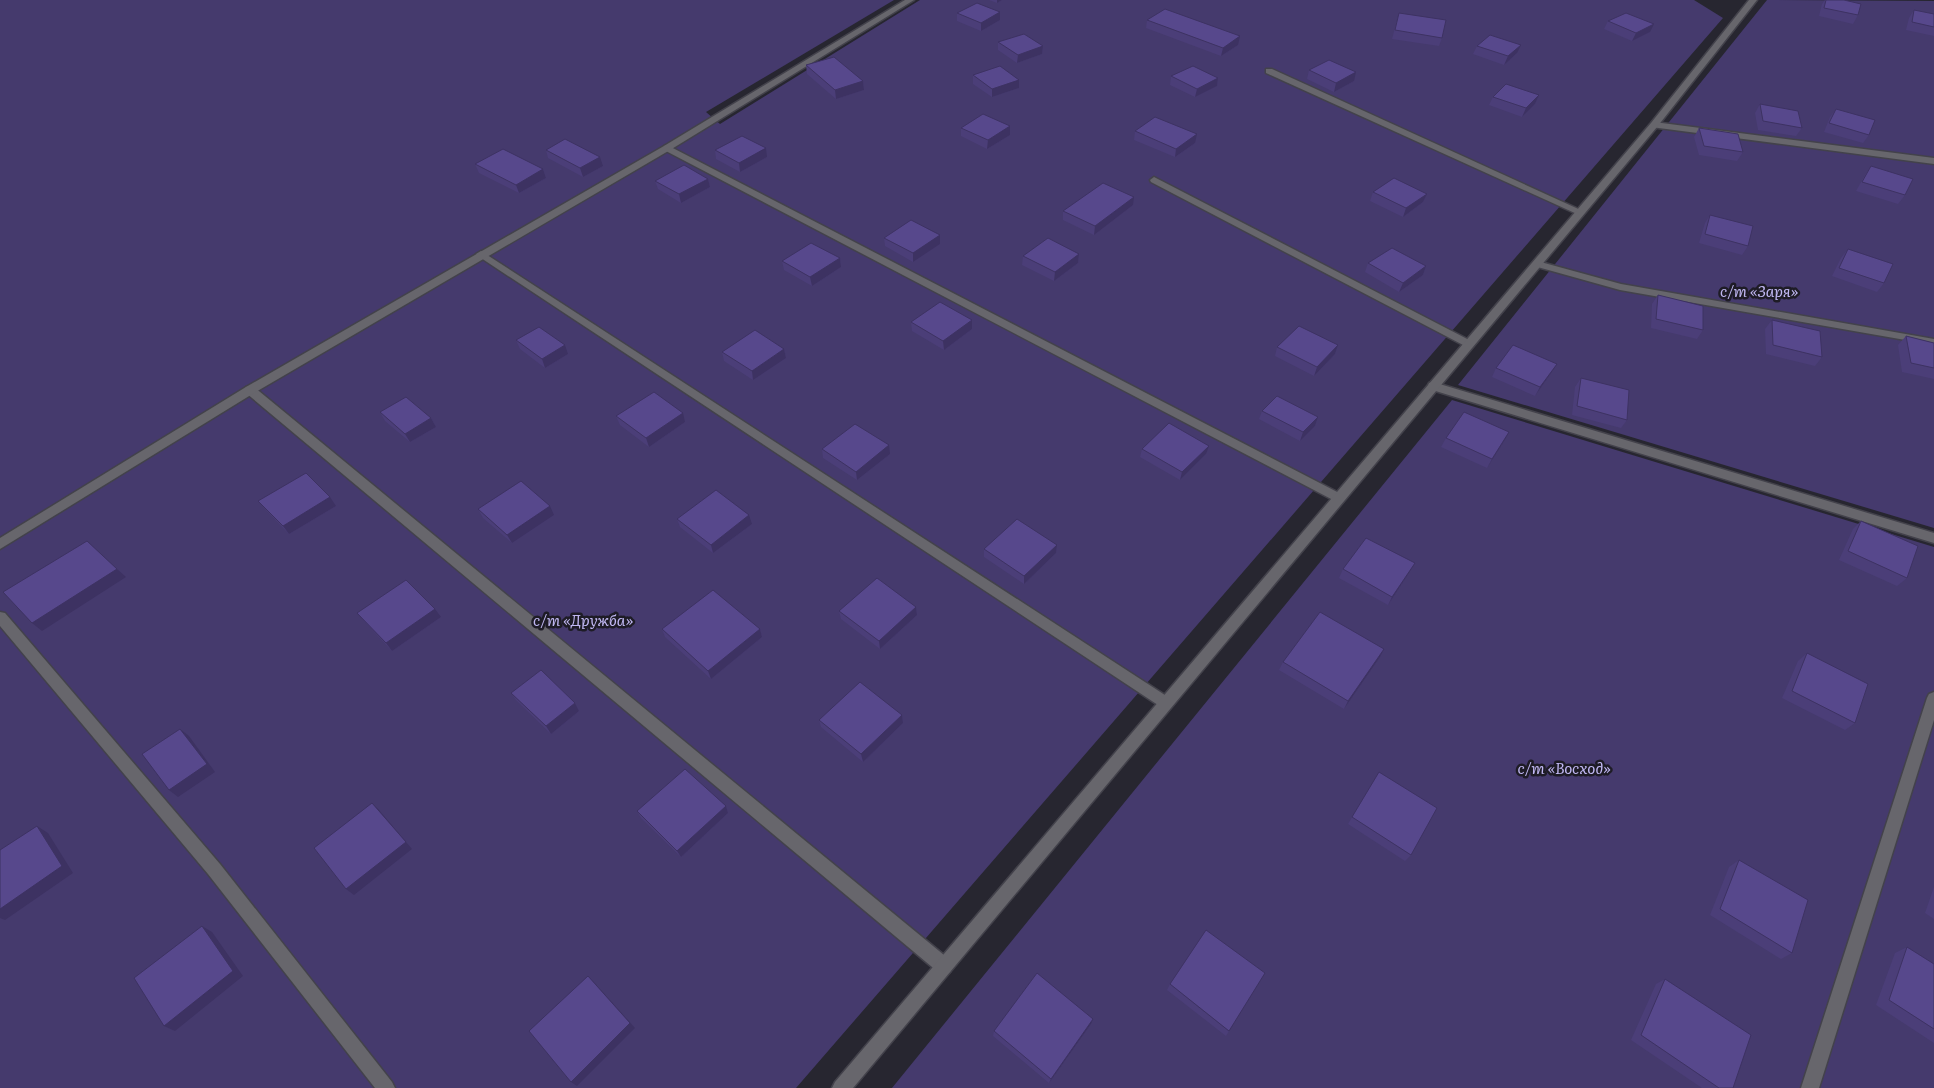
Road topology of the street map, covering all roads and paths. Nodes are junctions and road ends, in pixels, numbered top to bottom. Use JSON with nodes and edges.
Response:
{"nodes":[{"id":1,"x":910,"y":0,"type":"edge"},
{"id":2,"x":1753,"y":0,"type":"edge"},
{"id":3,"x":1269,"y":71,"type":"dead end"},
{"id":4,"x":1654,"y":125,"type":"junction"},
{"id":5,"x":667,"y":148,"type":"junction"},
{"id":6,"x":1934,"y":161,"type":"edge"},
{"id":7,"x":1154,"y":180,"type":"dead end"},
{"id":8,"x":1580,"y":212,"type":"junction"},
{"id":9,"x":481,"y":254,"type":"junction"},
{"id":10,"x":1537,"y":264,"type":"junction"},
{"id":11,"x":1934,"y":342,"type":"edge"},
{"id":12,"x":1469,"y":344,"type":"junction"},
{"id":13,"x":1434,"y":386,"type":"junction"},
{"id":14,"x":250,"y":390,"type":"junction"},
{"id":15,"x":1339,"y":498,"type":"junction"},
{"id":16,"x":1934,"y":538,"type":"edge"},
{"id":17,"x":0,"y":544,"type":"edge"},
{"id":18,"x":0,"y":618,"type":"edge"},
{"id":19,"x":1934,"y":698,"type":"edge"},
{"id":20,"x":1166,"y":703,"type":"junction"},
{"id":21,"x":944,"y":966,"type":"junction"},
{"id":22,"x":386,"y":1088,"type":"edge"},
{"id":23,"x":841,"y":1088,"type":"edge"},
{"id":24,"x":1810,"y":1088,"type":"edge"}],
"edges":[{"from":1,"to":5,"type":"street"},
{"from":2,"to":4,"type":"street"},
{"from":3,"to":8,"type":"street"},
{"from":4,"to":6,"type":"street"},
{"from":4,"to":8,"type":"street"},
{"from":5,"to":9,"type":"street"},
{"from":5,"to":15,"type":"street"},
{"from":7,"to":12,"type":"street"},
{"from":8,"to":10,"type":"street"},
{"from":9,"to":14,"type":"street"},
{"from":9,"to":20,"type":"street"},
{"from":10,"to":11,"type":"street"},
{"from":10,"to":12,"type":"street"},
{"from":12,"to":13,"type":"street"},
{"from":13,"to":15,"type":"street"},
{"from":13,"to":16,"type":"street"},
{"from":14,"to":17,"type":"street"},
{"from":14,"to":21,"type":"street"},
{"from":15,"to":20,"type":"street"},
{"from":18,"to":22,"type":"street"},
{"from":19,"to":24,"type":"street"},
{"from":20,"to":21,"type":"street"},
{"from":21,"to":23,"type":"street"}]}
